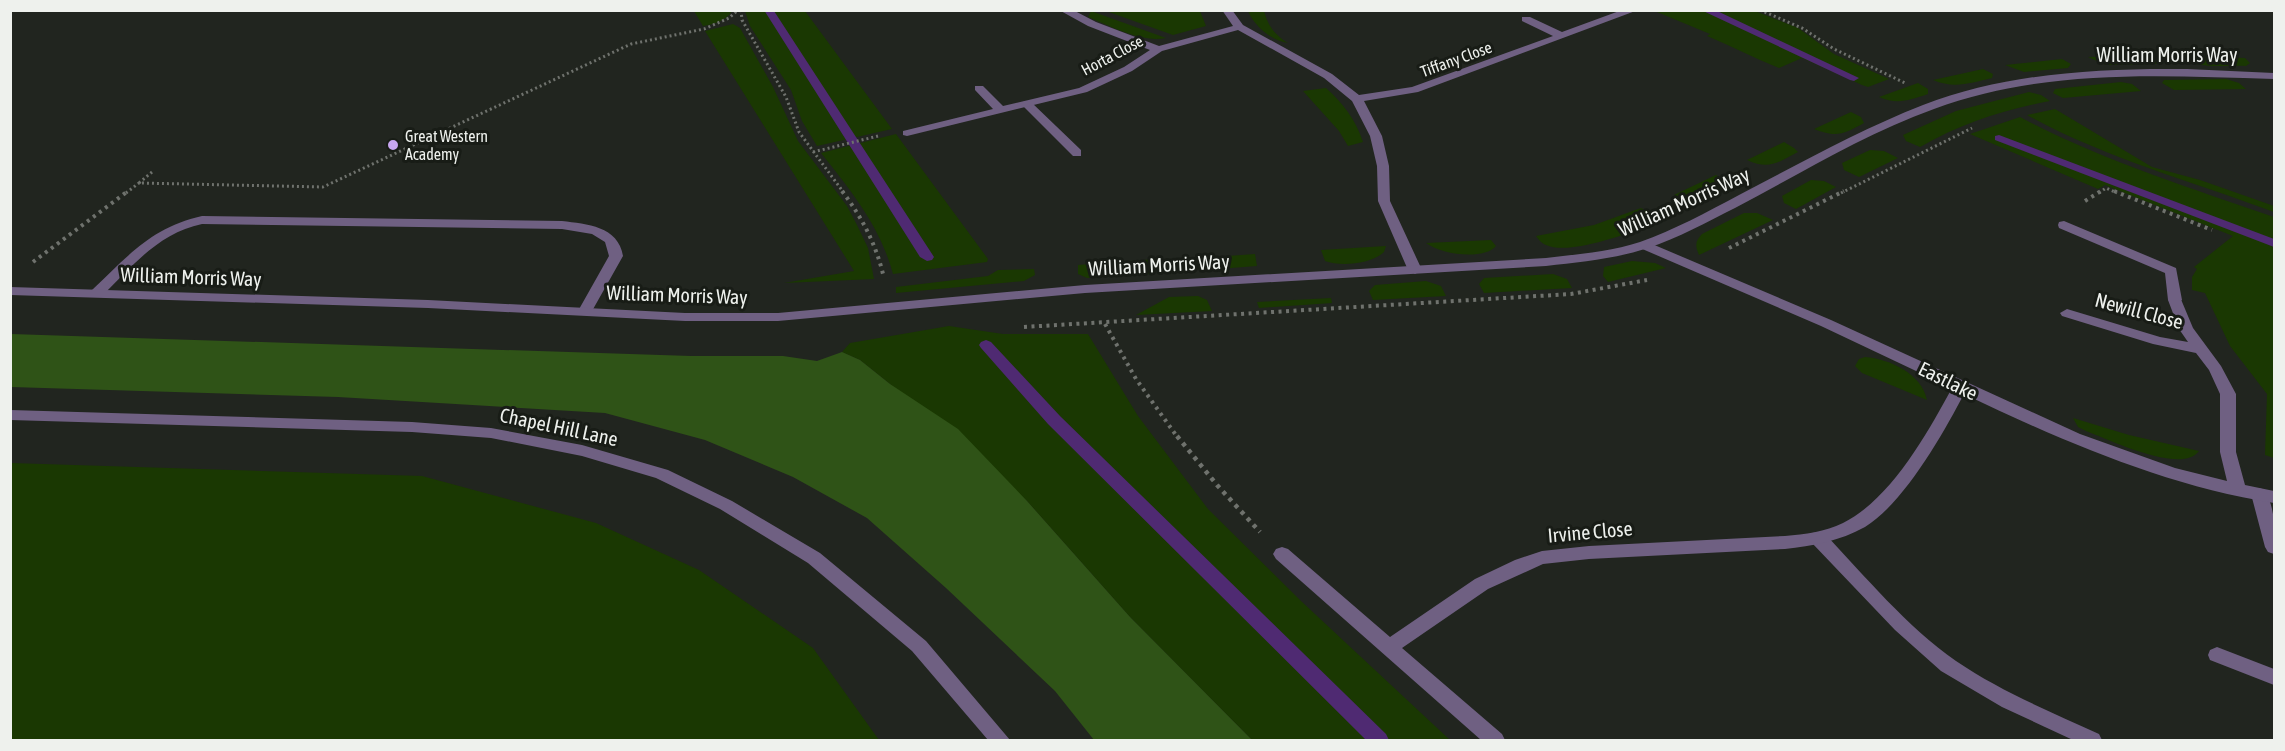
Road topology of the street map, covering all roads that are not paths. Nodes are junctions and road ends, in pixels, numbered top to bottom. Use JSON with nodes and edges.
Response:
{"nodes":[{"id":1,"x":1064,"y":10,"type":"edge"},
{"id":2,"x":1227,"y":10,"type":"edge"},
{"id":3,"x":1633,"y":10,"type":"edge"},
{"id":4,"x":1526,"y":19,"type":"dead end"},
{"id":5,"x":1239,"y":27,"type":"junction"},
{"id":6,"x":1562,"y":36,"type":"junction"},
{"id":7,"x":1158,"y":49,"type":"junction"},
{"id":8,"x":2274,"y":76,"type":"edge"},
{"id":9,"x":979,"y":88,"type":"dead end"},
{"id":10,"x":1357,"y":99,"type":"junction"},
{"id":11,"x":1027,"y":104,"type":"junction"},
{"id":12,"x":1000,"y":110,"type":"junction"},
{"id":13,"x":907,"y":133,"type":"dead end"},
{"id":14,"x":1077,"y":153,"type":"dead end"},
{"id":15,"x":2064,"y":225,"type":"road end"},
{"id":16,"x":1645,"y":244,"type":"junction"},
{"id":17,"x":1415,"y":270,"type":"junction"},
{"id":18,"x":10,"y":291,"type":"edge"},
{"id":19,"x":97,"y":293,"type":"junction"},
{"id":20,"x":585,"y":311,"type":"junction"},
{"id":21,"x":2067,"y":313,"type":"dead end"},
{"id":22,"x":2200,"y":349,"type":"junction"},
{"id":23,"x":1960,"y":387,"type":"junction"},
{"id":24,"x":10,"y":415,"type":"edge"},
{"id":25,"x":2238,"y":490,"type":"junction"},
{"id":26,"x":2267,"y":496,"type":"edge"},
{"id":27,"x":1818,"y":538,"type":"junction"},
{"id":28,"x":2274,"y":547,"type":"edge"},
{"id":29,"x":1282,"y":554,"type":"road end"},
{"id":30,"x":1389,"y":647,"type":"junction"},
{"id":31,"x":2217,"y":656,"type":"dead end"},
{"id":32,"x":2274,"y":677,"type":"edge"},
{"id":33,"x":1000,"y":741,"type":"edge"},
{"id":34,"x":1494,"y":741,"type":"edge"},
{"id":35,"x":2092,"y":741,"type":"edge"}],
"edges":[{"from":1,"to":7,"type":"street"},
{"from":2,"to":5,"type":"street"},
{"from":3,"to":6,"type":"street","name":"Tiffany Close"},
{"from":4,"to":6,"type":"street"},
{"from":5,"to":7,"type":"street","name":"Horta Close"},
{"from":5,"to":10,"type":"street"},
{"from":6,"to":10,"type":"street","name":"Tiffany Close"},
{"from":7,"to":11,"type":"street","name":"Horta Close"},
{"from":8,"to":16,"type":"street","name":"William Morris Way"},
{"from":9,"to":12,"type":"street"},
{"from":10,"to":17,"type":"street"},
{"from":11,"to":12,"type":"street","name":"Horta Close"},
{"from":11,"to":14,"type":"street"},
{"from":12,"to":13,"type":"street","name":"Horta Close"},
{"from":15,"to":22,"type":"street","name":"Newill Close"},
{"from":16,"to":17,"type":"street","name":"William Morris Way"},
{"from":16,"to":23,"type":"street","name":"Eastlake"},
{"from":17,"to":20,"type":"street","name":"William Morris Way"},
{"from":18,"to":19,"type":"street","name":"William Morris Way"},
{"from":19,"to":20,"type":"street","name":"William Morris Way"},
{"from":19,"to":20,"type":"street"},
{"from":21,"to":22,"type":"street","name":"Newill Close"},
{"from":22,"to":25,"type":"street","name":"Newill Close"},
{"from":23,"to":25,"type":"street","name":"Eastlake"},
{"from":23,"to":27,"type":"street","name":"Irvine Close"},
{"from":24,"to":33,"type":"street","name":"Chapel Hill Lane"},
{"from":25,"to":26,"type":"street","name":"Eastlake"},
{"from":26,"to":28,"type":"street","name":"Eastlake"},
{"from":27,"to":30,"type":"street","name":"Irvine Close"},
{"from":27,"to":35,"type":"street"},
{"from":29,"to":30,"type":"street"},
{"from":30,"to":34,"type":"street"},
{"from":31,"to":32,"type":"street"}]}
